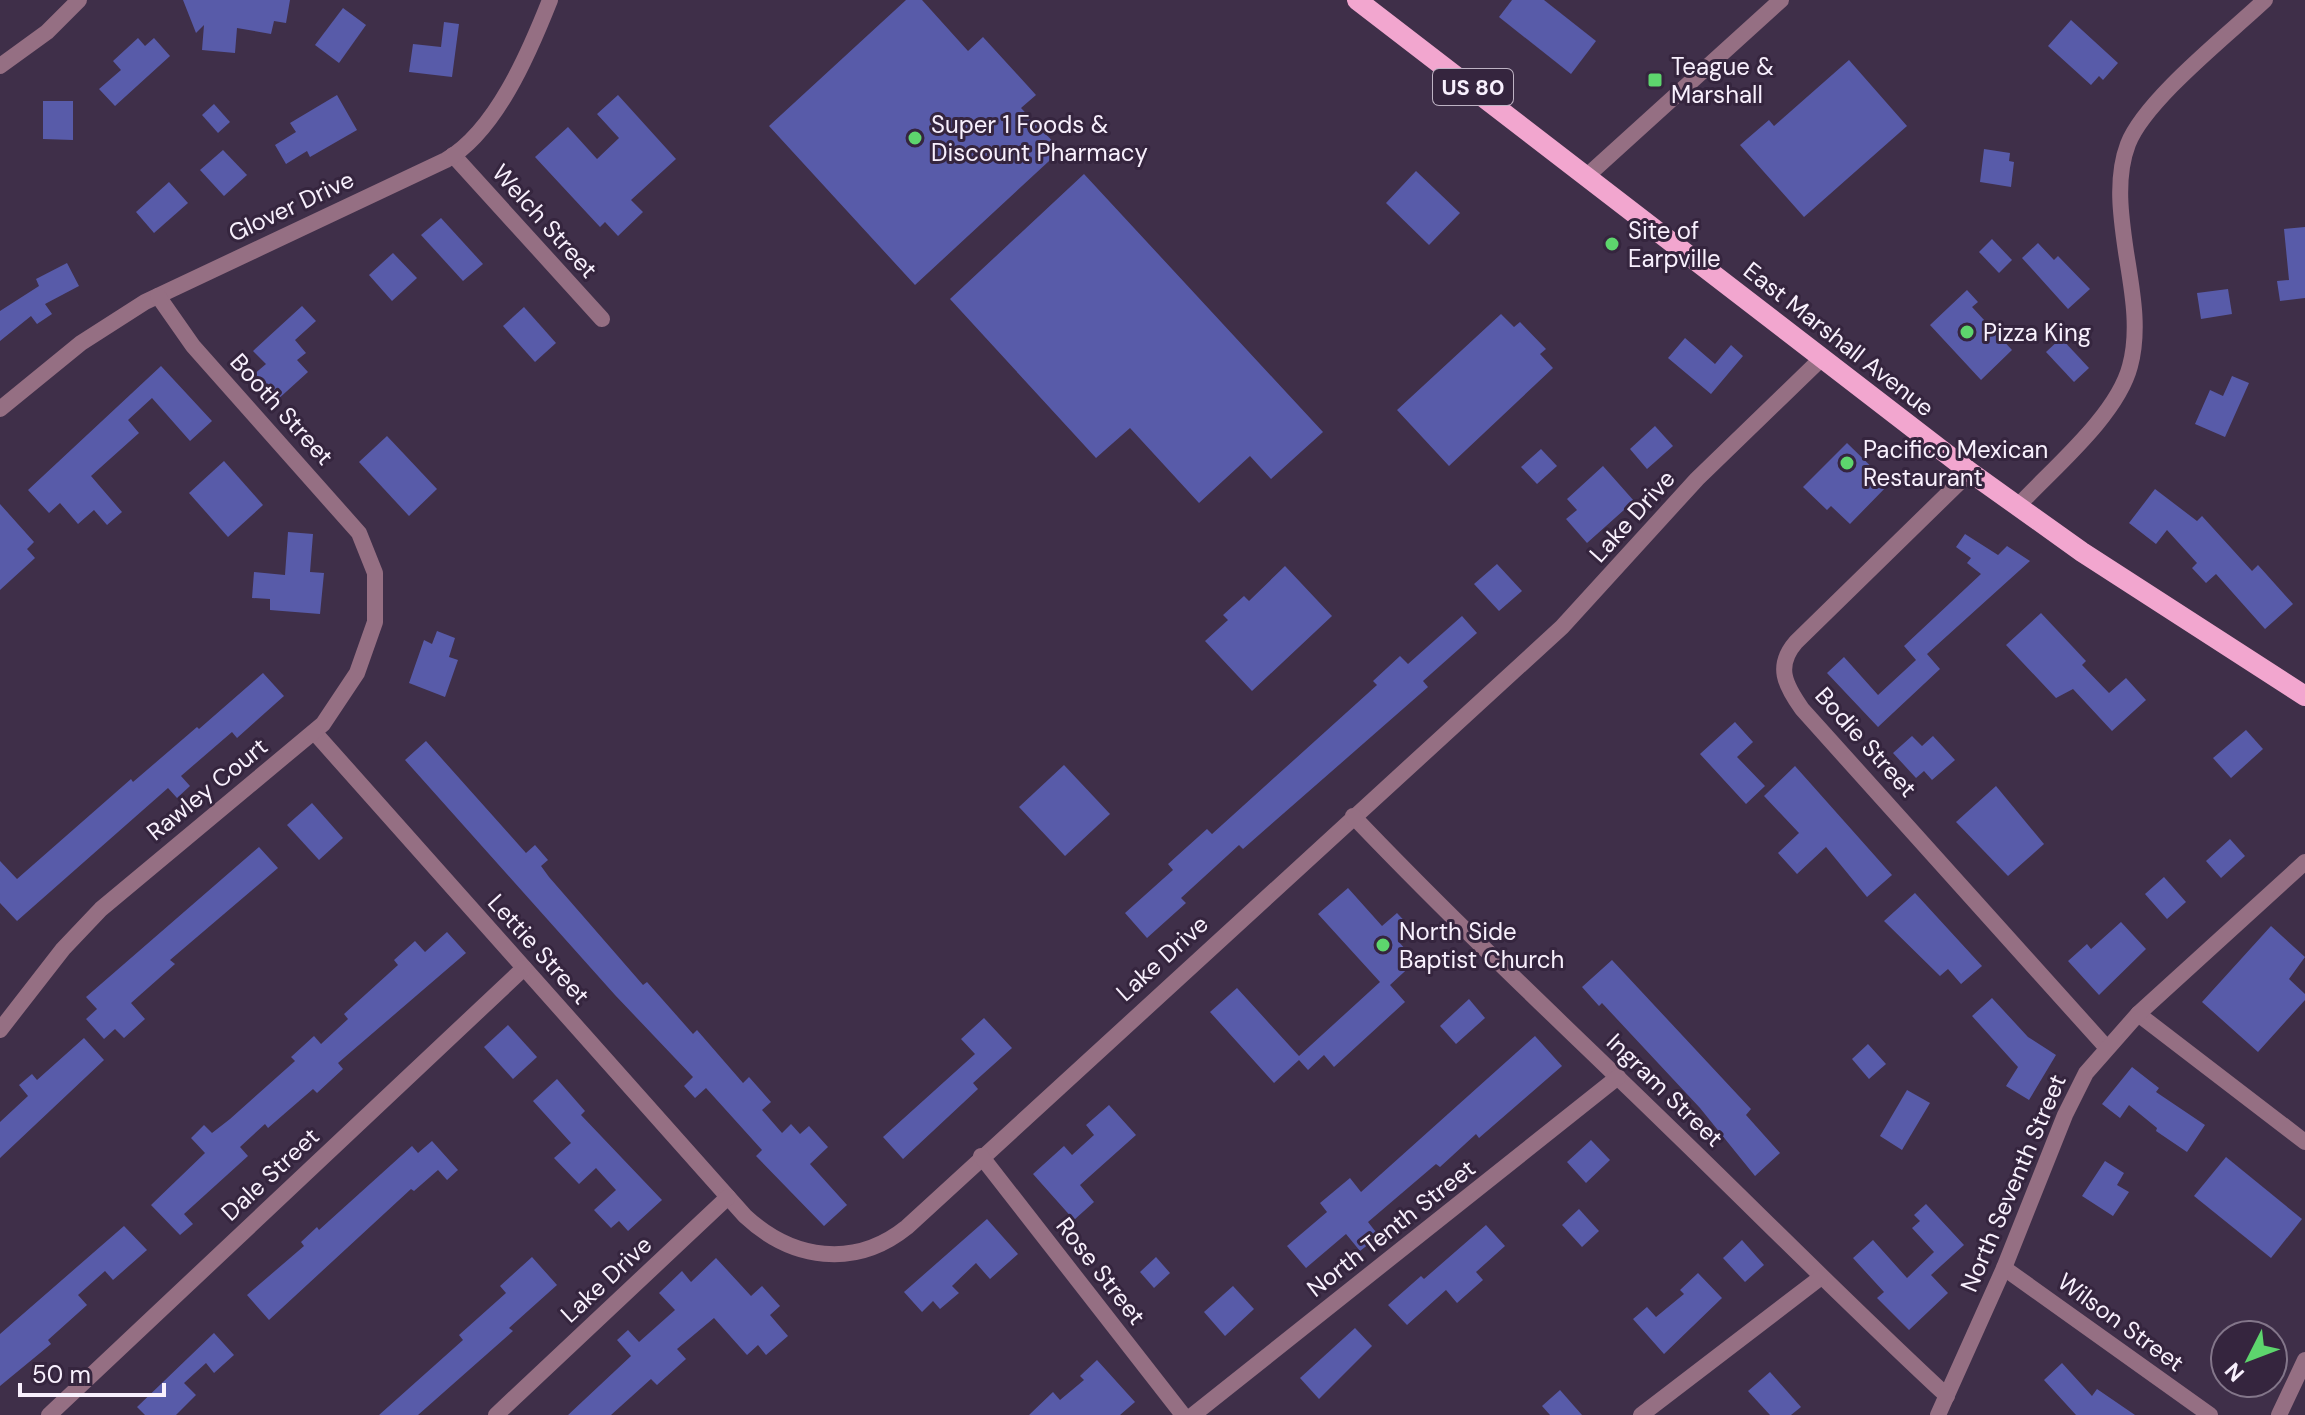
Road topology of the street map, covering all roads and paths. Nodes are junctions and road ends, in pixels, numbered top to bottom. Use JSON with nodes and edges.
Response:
{"nodes":[{"id":1,"x":79,"y":0,"type":"edge"},
{"id":2,"x":550,"y":0,"type":"edge"},
{"id":3,"x":1357,"y":0,"type":"edge"},
{"id":4,"x":1781,"y":0,"type":"edge"},
{"id":5,"x":2265,"y":0,"type":"edge"},
{"id":6,"x":0,"y":66,"type":"edge"},
{"id":7,"x":453,"y":155,"type":"junction"},
{"id":8,"x":1588,"y":175,"type":"junction"},
{"id":9,"x":158,"y":296,"type":"junction"},
{"id":10,"x":602,"y":319,"type":"dead end"},
{"id":11,"x":1822,"y":358,"type":"junction"},
{"id":12,"x":0,"y":409,"type":"edge"},
{"id":13,"x":1970,"y":472,"type":"junction"},
{"id":14,"x":2017,"y":507,"type":"junction"},
{"id":15,"x":370,"y":554,"type":"joint"},
{"id":16,"x":2305,"y":696,"type":"edge"},
{"id":17,"x":315,"y":733,"type":"junction"},
{"id":18,"x":1353,"y":816,"type":"junction"},
{"id":19,"x":2305,"y":862,"type":"edge"},
{"id":20,"x":524,"y":968,"type":"junction"},
{"id":21,"x":2138,"y":1014,"type":"junction"},
{"id":22,"x":0,"y":1030,"type":"edge"},
{"id":23,"x":2106,"y":1047,"type":"junction"},
{"id":24,"x":1618,"y":1077,"type":"junction"},
{"id":25,"x":2305,"y":1142,"type":"edge"},
{"id":26,"x":981,"y":1156,"type":"junction"},
{"id":27,"x":728,"y":1197,"type":"junction"},
{"id":28,"x":2004,"y":1268,"type":"junction"},
{"id":29,"x":1820,"y":1278,"type":"junction"},
{"id":30,"x":2305,"y":1360,"type":"edge"},
{"id":31,"x":1947,"y":1396,"type":"junction"},
{"id":32,"x":49,"y":1415,"type":"edge"},
{"id":33,"x":496,"y":1415,"type":"edge"},
{"id":34,"x":1183,"y":1415,"type":"edge"},
{"id":35,"x":1193,"y":1415,"type":"edge"},
{"id":36,"x":1641,"y":1415,"type":"edge"},
{"id":37,"x":1938,"y":1415,"type":"edge"},
{"id":38,"x":2210,"y":1415,"type":"edge"},
{"id":39,"x":2279,"y":1415,"type":"edge"}],
"edges":[{"from":1,"to":6,"type":"street"},
{"from":2,"to":7,"type":"street","name":"Glover Drive"},
{"from":3,"to":8,"type":"main road","name":"East Marshall Avenue","number":"US 80"},
{"from":4,"to":8,"type":"street"},
{"from":5,"to":14,"type":"street"},
{"from":7,"to":9,"type":"street","name":"Glover Drive"},
{"from":7,"to":10,"type":"street","name":"Welch Street"},
{"from":8,"to":11,"type":"main road","name":"East Marshall Avenue","number":"US 80"},
{"from":9,"to":12,"type":"street","name":"Glover Drive"},
{"from":9,"to":15,"type":"street","name":"Booth Street"},
{"from":11,"to":13,"type":"main road","name":"East Marshall Avenue","number":"US 80"},
{"from":11,"to":18,"type":"street","name":"Lake Drive"},
{"from":13,"to":14,"type":"main road","name":"East Marshall Avenue","number":"US 80"},
{"from":13,"to":23,"type":"street","name":"Bodie Street"},
{"from":14,"to":16,"type":"main road","name":"East Marshall Avenue","number":"US 80"},
{"from":15,"to":17,"type":"street","name":"Rawley Court"},
{"from":17,"to":20,"type":"street","name":"Lettie Street"},
{"from":17,"to":22,"type":"street","name":"Rawley Court"},
{"from":18,"to":24,"type":"street","name":"Ingram Street"},
{"from":18,"to":26,"type":"street","name":"Lake Drive"},
{"from":19,"to":21,"type":"street","name":"North Seventh Street"},
{"from":20,"to":27,"type":"street","name":"Lettie Street"},
{"from":20,"to":32,"type":"street","name":"Dale Street"},
{"from":21,"to":23,"type":"street","name":"North Seventh Street"},
{"from":21,"to":25,"type":"street"},
{"from":23,"to":28,"type":"street","name":"North Seventh Street"},
{"from":24,"to":29,"type":"street","name":"Ingram Street"},
{"from":24,"to":35,"type":"street","name":"North Tenth Street"},
{"from":26,"to":27,"type":"street","name":"Lake Drive"},
{"from":26,"to":34,"type":"street","name":"Rose Street"},
{"from":27,"to":33,"type":"street","name":"Lake Drive"},
{"from":28,"to":31,"type":"street","name":"North Seventh Street"},
{"from":28,"to":38,"type":"street","name":"Wilson Street"},
{"from":29,"to":31,"type":"street","name":"Ingram Street"},
{"from":29,"to":36,"type":"street"},
{"from":30,"to":39,"type":"street"},
{"from":31,"to":37,"type":"street","name":"North Seventh Street"}]}
